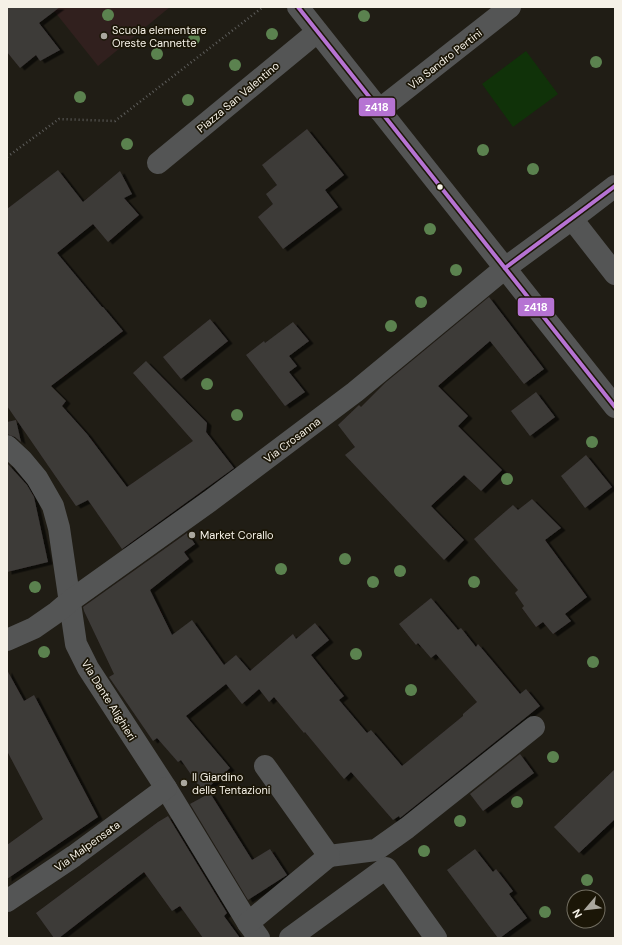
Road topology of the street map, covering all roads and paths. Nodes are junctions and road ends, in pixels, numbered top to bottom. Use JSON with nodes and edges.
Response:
{"nodes":[{"id":1,"x":262,"y":7,"type":"edge"},
{"id":2,"x":298,"y":7,"type":"edge"},
{"id":3,"x":510,"y":7,"type":"edge"},
{"id":4,"x":317,"y":32,"type":"junction"},
{"id":5,"x":380,"y":110,"type":"junction"},
{"id":6,"x":7,"y":157,"type":"edge"},
{"id":7,"x":158,"y":163,"type":"dead end"},
{"id":8,"x":615,"y":186,"type":"edge"},
{"id":9,"x":572,"y":219,"type":"junction"},
{"id":10,"x":504,"y":268,"type":"junction"},
{"id":11,"x":615,"y":274,"type":"edge"},
{"id":12,"x":615,"y":407,"type":"edge"},
{"id":13,"x":7,"y":446,"type":"edge"},
{"id":14,"x":70,"y":601,"type":"junction"},
{"id":15,"x":7,"y":640,"type":"edge"},
{"id":16,"x":534,"y":727,"type":"dead end"},
{"id":17,"x":265,"y":766,"type":"dead end"},
{"id":18,"x":166,"y":788,"type":"junction"},
{"id":19,"x":329,"y":856,"type":"junction"},
{"id":20,"x":7,"y":901,"type":"edge"},
{"id":21,"x":254,"y":931,"type":"edge"},
{"id":22,"x":290,"y":938,"type":"edge"},
{"id":23,"x":436,"y":938,"type":"edge"}],
"edges":[{"from":1,"to":6,"type":"path"},
{"from":2,"to":4,"type":"street"},
{"from":3,"to":5,"type":"street","name":"Via Sandro Pertini"},
{"from":4,"to":5,"type":"street"},
{"from":4,"to":7,"type":"street","name":"Piazza San Valentino"},
{"from":5,"to":10,"type":"street"},
{"from":8,"to":9,"type":"street","name":"Via Crosanna"},
{"from":9,"to":10,"type":"street","name":"Via Crosanna"},
{"from":9,"to":11,"type":"street"},
{"from":10,"to":12,"type":"street"},
{"from":10,"to":14,"type":"street","name":"Via Crosanna"},
{"from":13,"to":14,"type":"street","name":"Via Dante Alighieri"},
{"from":14,"to":15,"type":"street","name":"Via Crosanna"},
{"from":14,"to":18,"type":"street","name":"Via Dante Alighieri"},
{"from":16,"to":19,"type":"street"},
{"from":17,"to":19,"type":"street"},
{"from":18,"to":20,"type":"street","name":"Via Malpensata"},
{"from":18,"to":21,"type":"street","name":"Via Dante Alighieri"},
{"from":19,"to":21,"type":"street"},
{"from":22,"to":23,"type":"street"}]}
